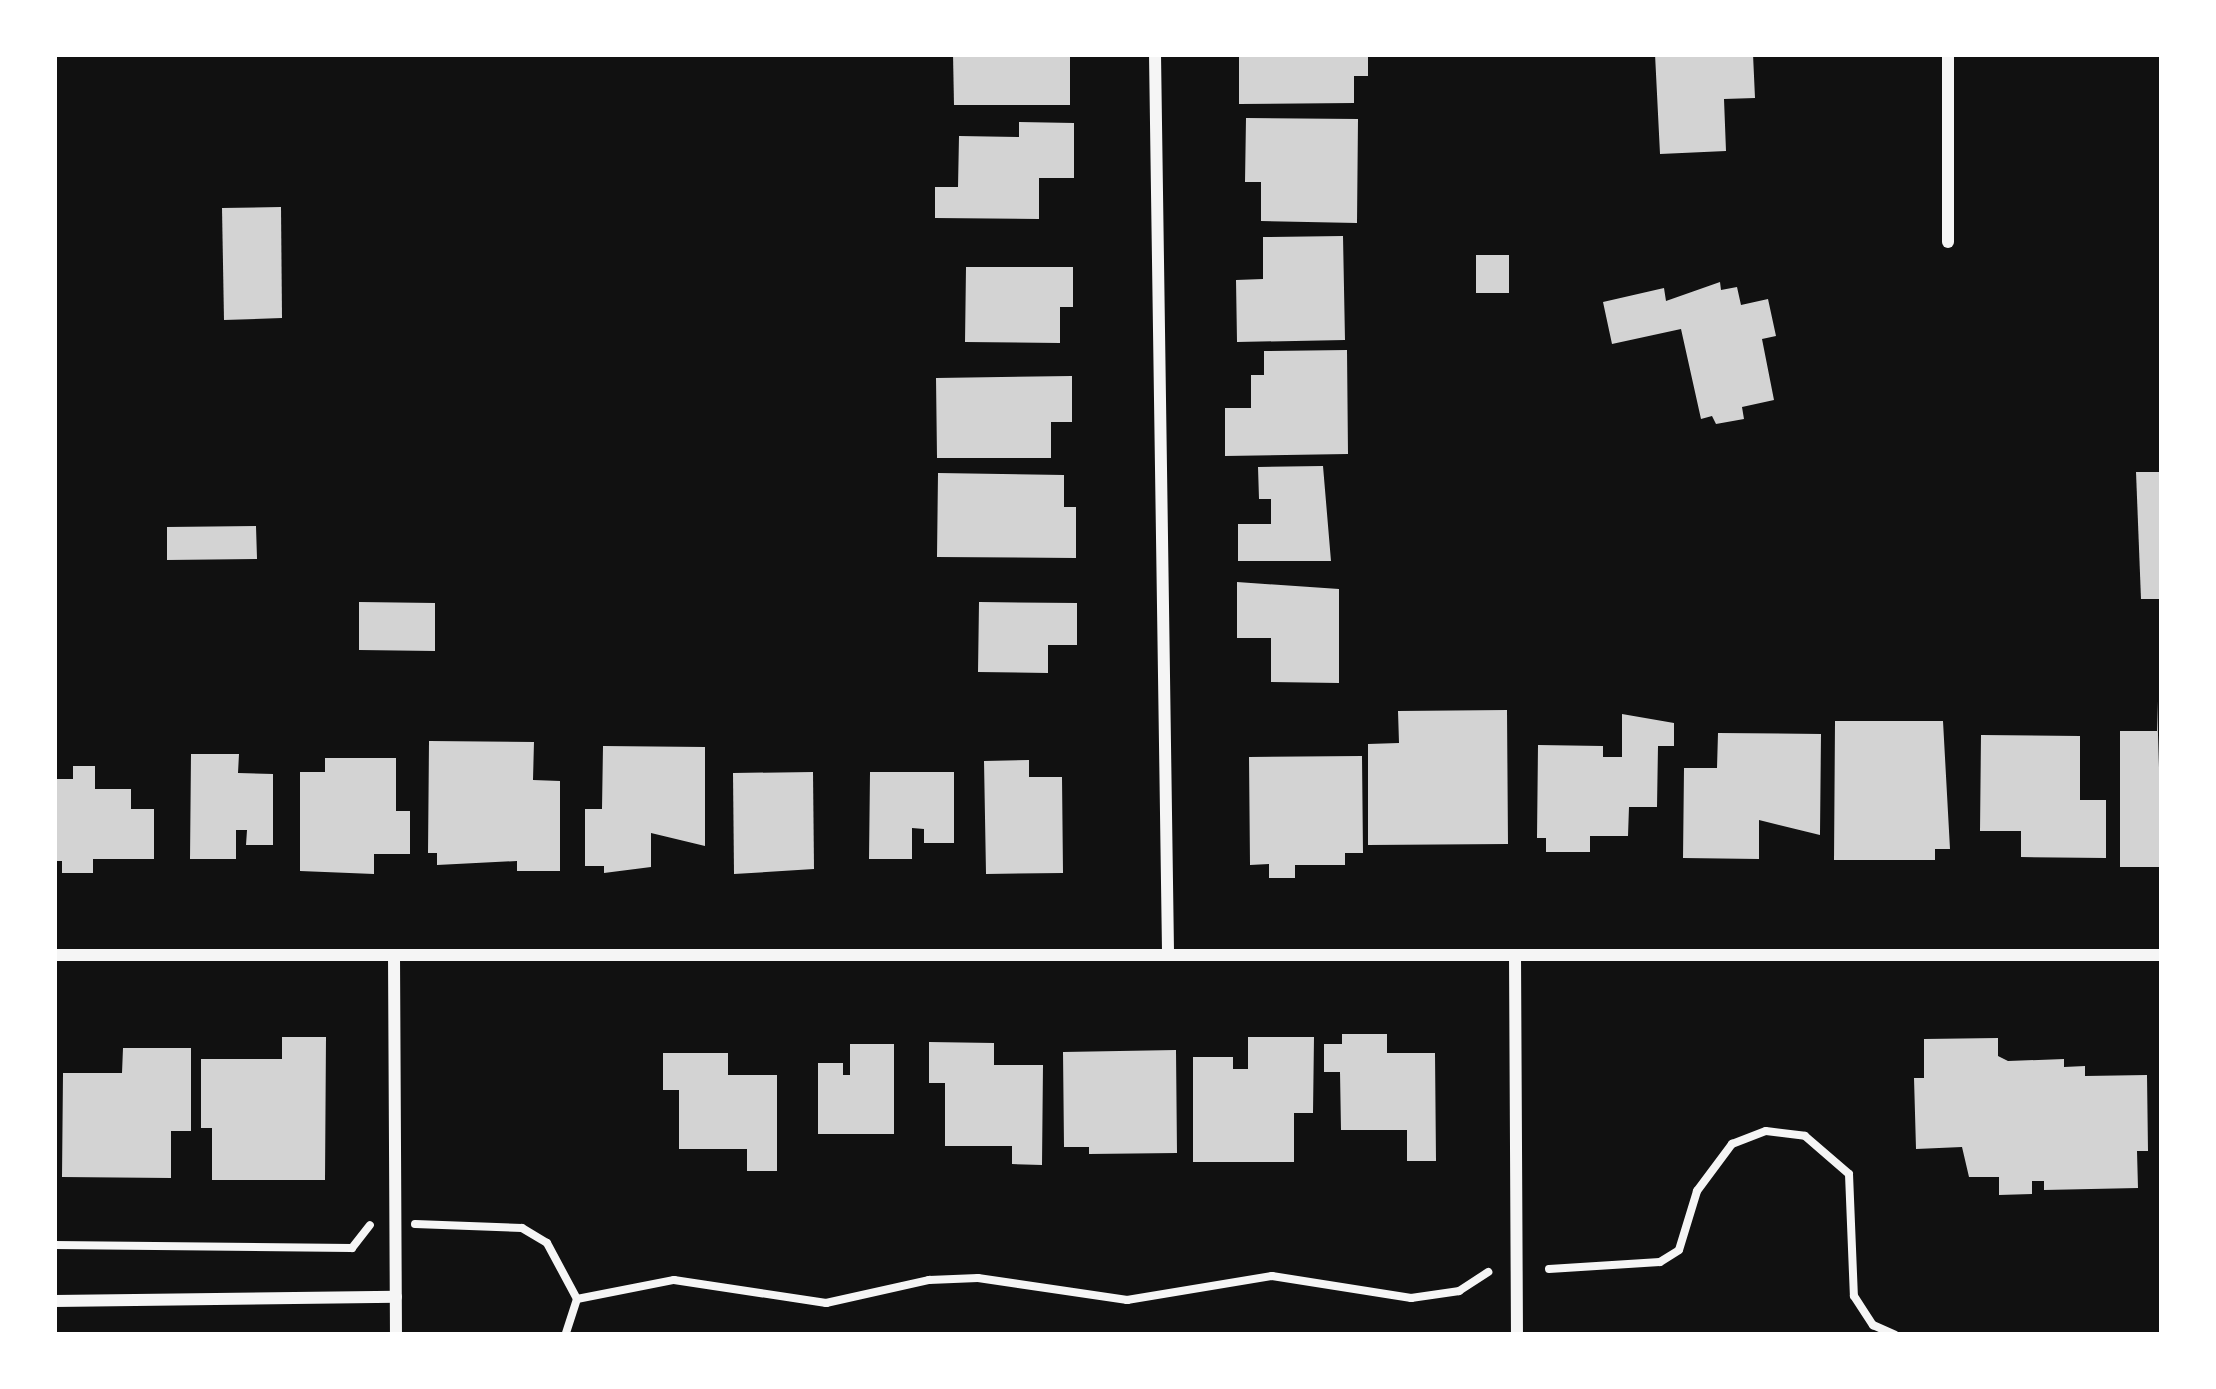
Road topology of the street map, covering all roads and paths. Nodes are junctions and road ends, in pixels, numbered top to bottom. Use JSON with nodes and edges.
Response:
{"nodes":[{"id":1,"x":1155,"y":54,"type":"edge"},
{"id":2,"x":1948,"y":54,"type":"edge"},
{"id":3,"x":1948,"y":242,"type":"dead end"},
{"id":4,"x":54,"y":955,"type":"edge"},
{"id":5,"x":394,"y":955,"type":"junction"},
{"id":6,"x":1168,"y":955,"type":"junction"},
{"id":7,"x":1515,"y":955,"type":"junction"},
{"id":8,"x":2162,"y":955,"type":"edge"},
{"id":9,"x":435,"y":1223,"type":"dead end"},
{"id":10,"x":367,"y":1225,"type":"dead end"},
{"id":11,"x":54,"y":1245,"type":"edge"},
{"id":12,"x":1549,"y":1269,"type":"dead end"},
{"id":13,"x":1488,"y":1272,"type":"dead end"},
{"id":14,"x":396,"y":1297,"type":"junction"},
{"id":15,"x":578,"y":1299,"type":"junction"},
{"id":16,"x":54,"y":1301,"type":"edge"},
{"id":17,"x":396,"y":1335,"type":"edge"},
{"id":18,"x":565,"y":1335,"type":"edge"},
{"id":19,"x":1517,"y":1335,"type":"edge"},
{"id":20,"x":1895,"y":1335,"type":"edge"}],
"edges":[{"from":1,"to":6,"type":"street"},
{"from":2,"to":3,"type":"street"},
{"from":4,"to":5,"type":"street"},
{"from":5,"to":6,"type":"street"},
{"from":5,"to":14,"type":"street"},
{"from":6,"to":7,"type":"street"},
{"from":7,"to":8,"type":"street"},
{"from":7,"to":19,"type":"street"},
{"from":9,"to":15,"type":"path"},
{"from":10,"to":11,"type":"path"},
{"from":12,"to":20,"type":"path"},
{"from":13,"to":15,"type":"path"},
{"from":14,"to":16,"type":"street"},
{"from":14,"to":17,"type":"street"},
{"from":15,"to":18,"type":"path"}]}
